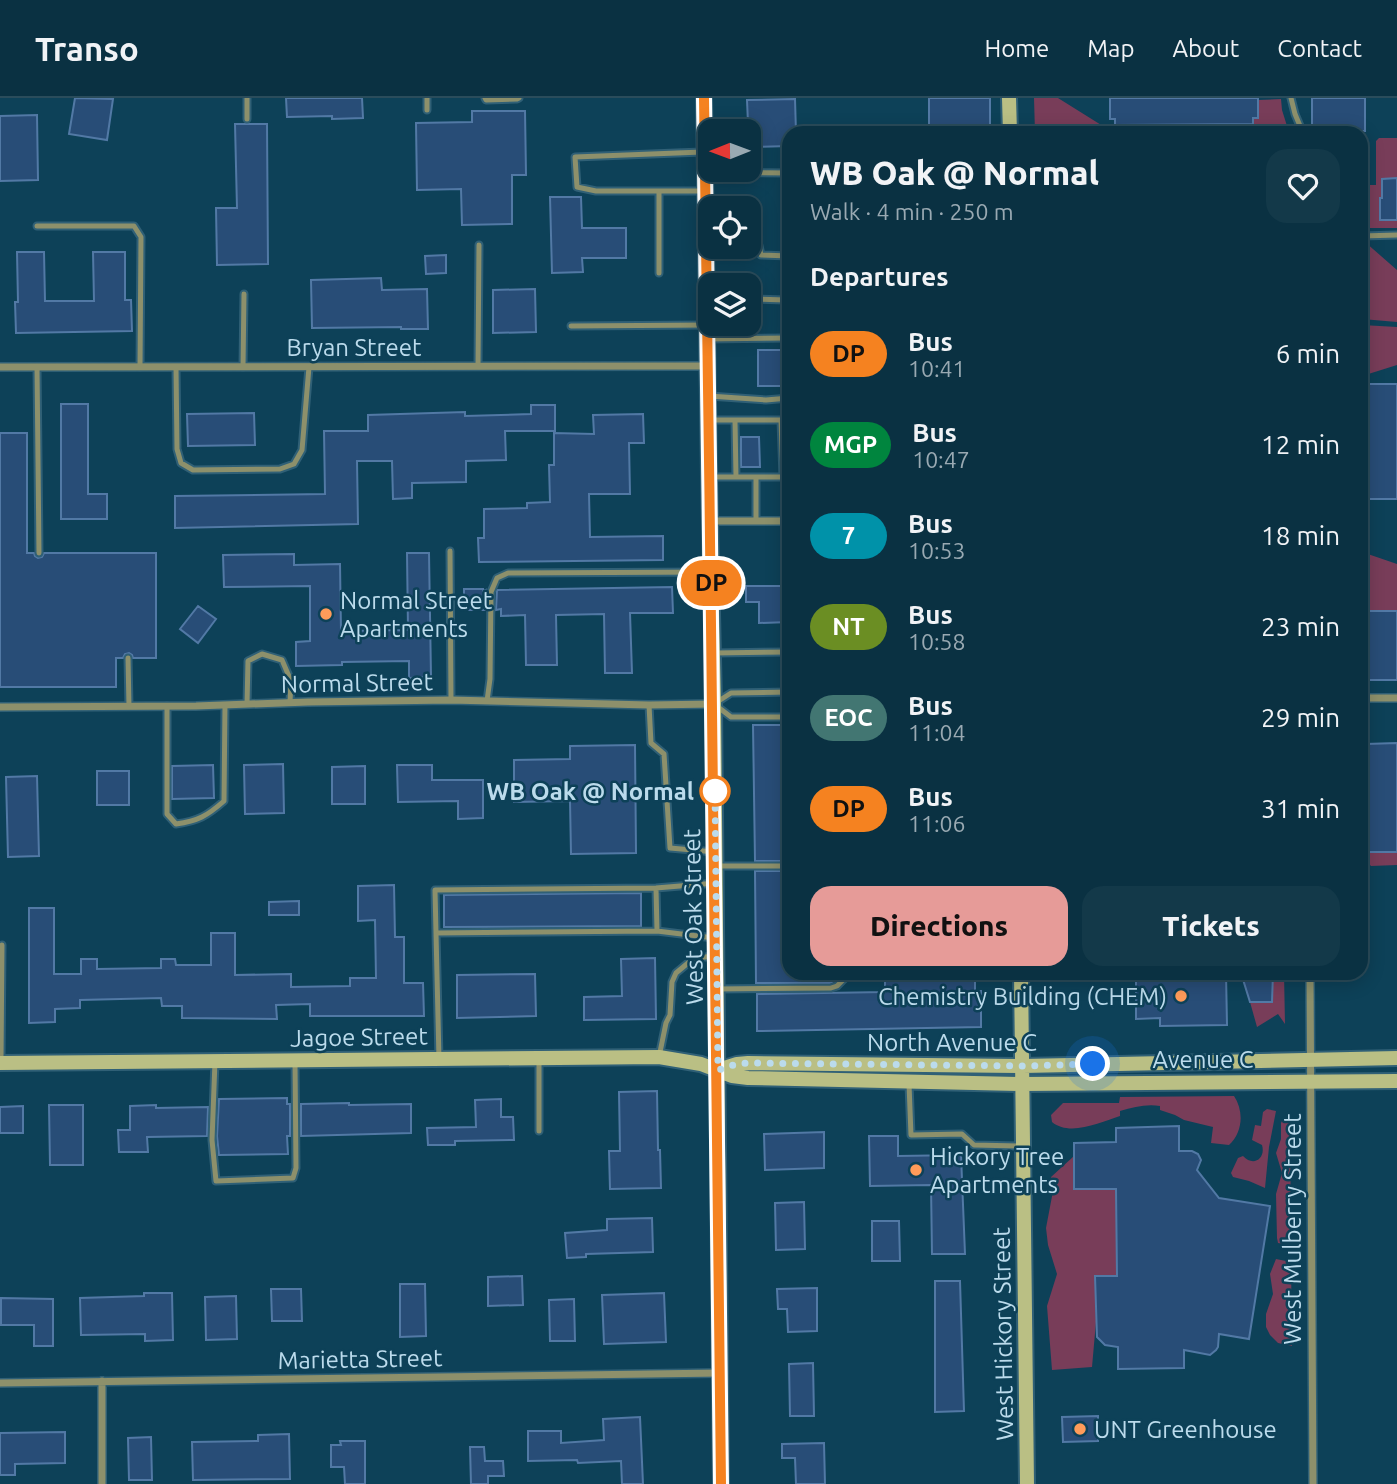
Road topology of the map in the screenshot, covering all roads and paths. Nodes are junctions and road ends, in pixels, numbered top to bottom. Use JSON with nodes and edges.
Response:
{"nodes":[{"id":1,"x":247,"y":98,"type":"edge"},
{"id":2,"x":427,"y":98,"type":"edge"},
{"id":3,"x":485,"y":98,"type":"edge"},
{"id":4,"x":519,"y":98,"type":"edge"},
{"id":5,"x":704,"y":98,"type":"edge"},
{"id":6,"x":1009,"y":98,"type":"edge"},
{"id":7,"x":1291,"y":98,"type":"edge"},
{"id":8,"x":427,"y":110,"type":"dead end"},
{"id":9,"x":247,"y":119,"type":"dead end"},
{"id":10,"x":704,"y":119,"type":"edge"},
{"id":11,"x":1010,"y":126,"type":"edge"},
{"id":12,"x":1300,"y":126,"type":"edge"},
{"id":13,"x":698,"y":152,"type":"edge"},
{"id":14,"x":761,"y":173,"type":"edge"},
{"id":15,"x":782,"y":173,"type":"edge"},
{"id":16,"x":705,"y":182,"type":"edge"},
{"id":17,"x":659,"y":191,"type":"junction"},
{"id":18,"x":706,"y":196,"type":"joint"},
{"id":19,"x":37,"y":226,"type":"dead end"},
{"id":20,"x":1368,"y":236,"type":"edge"},
{"id":21,"x":1397,"y":236,"type":"edge"},
{"id":22,"x":479,"y":245,"type":"dead end"},
{"id":23,"x":761,"y":256,"type":"edge"},
{"id":24,"x":782,"y":256,"type":"edge"},
{"id":25,"x":659,"y":273,"type":"dead end"},
{"id":26,"x":244,"y":295,"type":"dead end"},
{"id":27,"x":761,"y":299,"type":"edge"},
{"id":28,"x":782,"y":300,"type":"edge"},
{"id":29,"x":571,"y":326,"type":"dead end"},
{"id":30,"x":698,"y":332,"type":"edge"},
{"id":31,"x":707,"y":336,"type":"edge"},
{"id":32,"x":761,"y":336,"type":"edge"},
{"id":33,"x":782,"y":337,"type":"edge"},
{"id":34,"x":478,"y":366,"type":"junction"},
{"id":35,"x":707,"y":366,"type":"junction"},
{"id":36,"x":0,"y":367,"type":"edge"},
{"id":37,"x":37,"y":367,"type":"junction"},
{"id":38,"x":140,"y":367,"type":"junction"},
{"id":39,"x":176,"y":367,"type":"junction"},
{"id":40,"x":243,"y":367,"type":"junction"},
{"id":41,"x":309,"y":367,"type":"junction"},
{"id":42,"x":708,"y":396,"type":"junction"},
{"id":43,"x":782,"y":399,"type":"edge"},
{"id":44,"x":708,"y":421,"type":"junction"},
{"id":45,"x":734,"y":421,"type":"junction"},
{"id":46,"x":782,"y":431,"type":"edge"},
{"id":47,"x":709,"y":477,"type":"junction"},
{"id":48,"x":736,"y":477,"type":"junction"},
{"id":49,"x":755,"y":477,"type":"junction"},
{"id":50,"x":782,"y":477,"type":"edge"},
{"id":51,"x":709,"y":521,"type":"junction"},
{"id":52,"x":756,"y":521,"type":"junction"},
{"id":53,"x":782,"y":521,"type":"edge"},
{"id":54,"x":450,"y":551,"type":"dead end"},
{"id":55,"x":39,"y":553,"type":"dead end"},
{"id":56,"x":711,"y":572,"type":"junction"},
{"id":57,"x":782,"y":652,"type":"edge"},
{"id":58,"x":712,"y":653,"type":"junction"},
{"id":59,"x":128,"y":658,"type":"dead end"},
{"id":60,"x":782,"y":692,"type":"edge"},
{"id":61,"x":1368,"y":698,"type":"edge"},
{"id":62,"x":1397,"y":698,"type":"edge"},
{"id":63,"x":451,"y":700,"type":"junction"},
{"id":64,"x":487,"y":701,"type":"junction"},
{"id":65,"x":290,"y":702,"type":"junction"},
{"id":66,"x":247,"y":704,"type":"junction"},
{"id":67,"x":714,"y":704,"type":"junction"},
{"id":68,"x":225,"y":705,"type":"junction"},
{"id":69,"x":649,"y":705,"type":"junction"},
{"id":70,"x":129,"y":706,"type":"junction"},
{"id":71,"x":167,"y":706,"type":"junction"},
{"id":72,"x":0,"y":707,"type":"edge"},
{"id":73,"x":782,"y":717,"type":"edge"},
{"id":74,"x":715,"y":859,"type":"junction"},
{"id":75,"x":782,"y":865,"type":"edge"},
{"id":76,"x":716,"y":883,"type":"junction"},
{"id":77,"x":656,"y":888,"type":"junction"},
{"id":78,"x":657,"y":931,"type":"junction"},
{"id":79,"x":436,"y":933,"type":"junction"},
{"id":80,"x":716,"y":938,"type":"junction"},
{"id":81,"x":2,"y":945,"type":"dead end"},
{"id":82,"x":716,"y":956,"type":"junction"},
{"id":83,"x":843,"y":980,"type":"edge"},
{"id":84,"x":1021,"y":980,"type":"edge"},
{"id":85,"x":1310,"y":980,"type":"edge"},
{"id":86,"x":717,"y":989,"type":"junction"},
{"id":87,"x":659,"y":1057,"type":"junction"},
{"id":88,"x":539,"y":1058,"type":"junction"},
{"id":89,"x":1397,"y":1058,"type":"edge"},
{"id":90,"x":439,"y":1059,"type":"junction"},
{"id":91,"x":295,"y":1060,"type":"junction"},
{"id":92,"x":1311,"y":1060,"type":"junction"},
{"id":93,"x":215,"y":1061,"type":"junction"},
{"id":94,"x":1,"y":1063,"type":"edge"},
{"id":95,"x":1023,"y":1066,"type":"junction"},
{"id":96,"x":718,"y":1070,"type":"junction"},
{"id":97,"x":909,"y":1081,"type":"junction"},
{"id":98,"x":1311,"y":1081,"type":"junction"},
{"id":99,"x":1397,"y":1081,"type":"edge"},
{"id":100,"x":1023,"y":1084,"type":"junction"},
{"id":101,"x":538,"y":1132,"type":"dead end"},
{"id":102,"x":1024,"y":1146,"type":"junction"},
{"id":103,"x":720,"y":1373,"type":"junction"},
{"id":104,"x":102,"y":1381,"type":"junction"},
{"id":105,"x":0,"y":1383,"type":"edge"},
{"id":106,"x":102,"y":1484,"type":"edge"},
{"id":107,"x":721,"y":1484,"type":"edge"},
{"id":108,"x":1027,"y":1484,"type":"edge"},
{"id":109,"x":1313,"y":1484,"type":"edge"}],
"edges":[{"from":1,"to":9,"type":"lane"},
{"from":2,"to":8,"type":"lane"},
{"from":3,"to":4,"type":"lane"},
{"from":5,"to":10,"type":"street","name":"West Oak Street"},
{"from":6,"to":11,"type":"street"},
{"from":7,"to":12,"type":"lane"},
{"from":13,"to":17,"type":"lane"},
{"from":14,"to":15,"type":"lane"},
{"from":16,"to":18,"type":"street","name":"West Oak Street"},
{"from":17,"to":18,"type":"lane"},
{"from":17,"to":25,"type":"lane"},
{"from":19,"to":38,"type":"lane"},
{"from":20,"to":21,"type":"lane"},
{"from":22,"to":34,"type":"lane"},
{"from":23,"to":24,"type":"lane"},
{"from":26,"to":40,"type":"lane"},
{"from":27,"to":28,"type":"lane"},
{"from":29,"to":30,"type":"lane"},
{"from":31,"to":35,"type":"street","name":"West Oak Street"},
{"from":32,"to":33,"type":"lane"},
{"from":34,"to":35,"type":"street","name":"Bryan Street"},
{"from":34,"to":41,"type":"street","name":"Bryan Street"},
{"from":35,"to":42,"type":"street","name":"West Oak Street"},
{"from":36,"to":37,"type":"street","name":"Bryan Street"},
{"from":37,"to":38,"type":"street","name":"Bryan Street"},
{"from":37,"to":55,"type":"lane"},
{"from":38,"to":39,"type":"street","name":"Bryan Street"},
{"from":39,"to":40,"type":"street","name":"Bryan Street"},
{"from":39,"to":41,"type":"lane"},
{"from":40,"to":41,"type":"street","name":"Bryan Street"},
{"from":42,"to":43,"type":"lane"},
{"from":42,"to":44,"type":"street","name":"West Oak Street"},
{"from":44,"to":45,"type":"lane"},
{"from":44,"to":47,"type":"street","name":"West Oak Street"},
{"from":45,"to":46,"type":"lane"},
{"from":45,"to":48,"type":"lane"},
{"from":47,"to":48,"type":"lane"},
{"from":47,"to":51,"type":"street","name":"West Oak Street"},
{"from":48,"to":49,"type":"lane"},
{"from":49,"to":50,"type":"lane"},
{"from":49,"to":52,"type":"lane"},
{"from":51,"to":52,"type":"street"},
{"from":51,"to":56,"type":"street","name":"West Oak Street"},
{"from":52,"to":53,"type":"street"},
{"from":54,"to":63,"type":"lane"},
{"from":56,"to":58,"type":"street","name":"West Oak Street"},
{"from":56,"to":64,"type":"lane"},
{"from":57,"to":58,"type":"lane"},
{"from":58,"to":67,"type":"street","name":"West Oak Street"},
{"from":59,"to":70,"type":"lane"},
{"from":60,"to":67,"type":"lane"},
{"from":61,"to":62,"type":"street"},
{"from":63,"to":64,"type":"street","name":"Normal Street"},
{"from":63,"to":65,"type":"street","name":"Normal Street"},
{"from":64,"to":69,"type":"street","name":"Normal Street"},
{"from":65,"to":66,"type":"street","name":"Normal Street"},
{"from":65,"to":66,"type":"lane"},
{"from":66,"to":68,"type":"street","name":"Normal Street"},
{"from":67,"to":69,"type":"street","name":"Normal Street"},
{"from":67,"to":73,"type":"lane"},
{"from":67,"to":74,"type":"street","name":"West Oak Street"},
{"from":68,"to":71,"type":"street","name":"Normal Street"},
{"from":68,"to":71,"type":"lane"},
{"from":69,"to":74,"type":"lane"},
{"from":70,"to":71,"type":"street","name":"Normal Street"},
{"from":70,"to":72,"type":"street","name":"Normal Street"},
{"from":74,"to":75,"type":"lane"},
{"from":74,"to":76,"type":"street","name":"West Oak Street"},
{"from":76,"to":77,"type":"lane"},
{"from":76,"to":80,"type":"street","name":"West Oak Street"},
{"from":77,"to":78,"type":"lane"},
{"from":77,"to":79,"type":"lane"},
{"from":78,"to":79,"type":"lane"},
{"from":78,"to":80,"type":"lane"},
{"from":79,"to":90,"type":"lane"},
{"from":80,"to":82,"type":"street","name":"West Oak Street"},
{"from":81,"to":94,"type":"lane"},
{"from":82,"to":86,"type":"street","name":"West Oak Street"},
{"from":82,"to":87,"type":"lane"},
{"from":83,"to":86,"type":"lane"},
{"from":84,"to":95,"type":"street","name":"West Hickory Street"},
{"from":85,"to":92,"type":"street","name":"West Mulberry Street"},
{"from":86,"to":96,"type":"street","name":"West Oak Street"},
{"from":87,"to":88,"type":"street","name":"Jagoe Street"},
{"from":87,"to":96,"type":"street","name":"Jagoe Street"},
{"from":88,"to":90,"type":"street","name":"Jagoe Street"},
{"from":88,"to":101,"type":"lane"},
{"from":89,"to":92,"type":"street","name":"North Avenue C"},
{"from":90,"to":91,"type":"street","name":"Jagoe Street"},
{"from":91,"to":93,"type":"street","name":"Jagoe Street"},
{"from":91,"to":93,"type":"lane"},
{"from":92,"to":95,"type":"street","name":"North Avenue C"},
{"from":92,"to":98,"type":"street","name":"West Mulberry Street"},
{"from":93,"to":94,"type":"street","name":"Jagoe Street"},
{"from":95,"to":96,"type":"street","name":"North Avenue C"},
{"from":95,"to":100,"type":"street","name":"West Hickory Street"},
{"from":96,"to":97,"type":"street","name":"Avenue C"},
{"from":96,"to":103,"type":"street","name":"West Oak Street"},
{"from":97,"to":100,"type":"street","name":"Avenue C"},
{"from":97,"to":102,"type":"lane"},
{"from":98,"to":99,"type":"street","name":"Avenue C"},
{"from":98,"to":100,"type":"street","name":"Avenue C"},
{"from":98,"to":109,"type":"street","name":"West Mulberry Street"},
{"from":100,"to":102,"type":"street","name":"West Hickory Street"},
{"from":102,"to":108,"type":"street","name":"West Hickory Street"},
{"from":103,"to":104,"type":"street","name":"Marietta Street"},
{"from":103,"to":107,"type":"street","name":"West Oak Street"},
{"from":104,"to":105,"type":"street","name":"Marietta Street"},
{"from":104,"to":106,"type":"street"}]}
